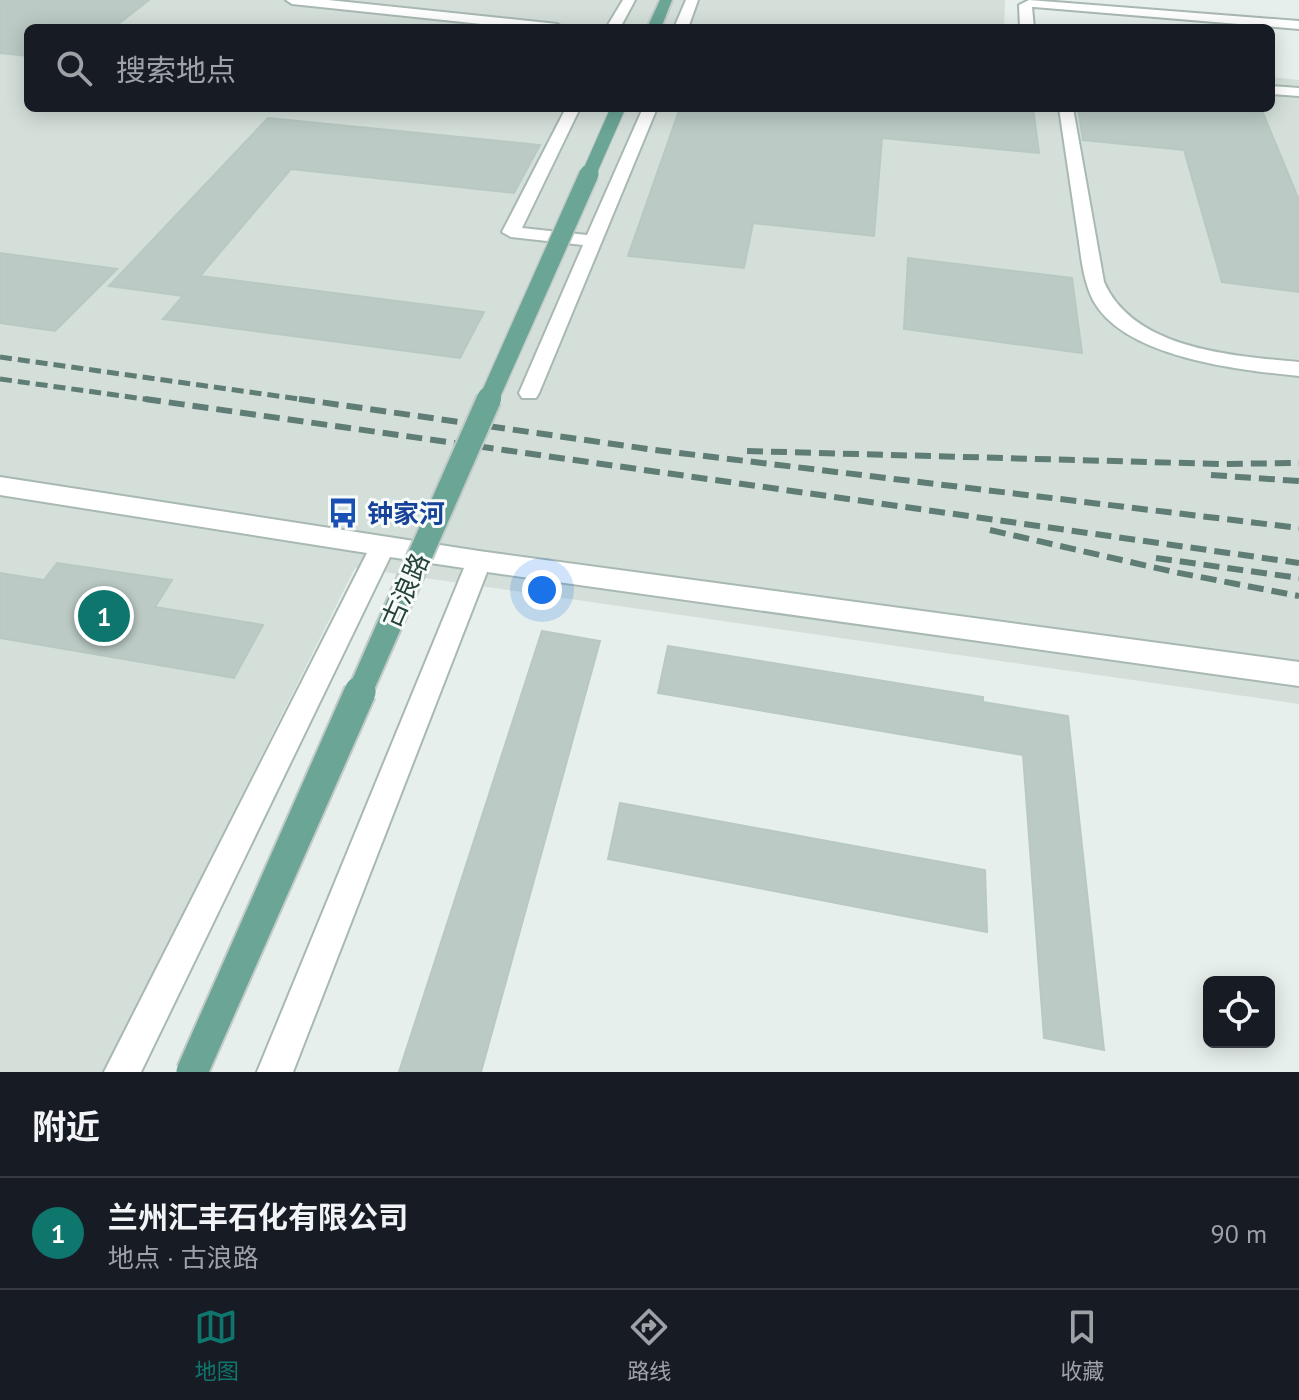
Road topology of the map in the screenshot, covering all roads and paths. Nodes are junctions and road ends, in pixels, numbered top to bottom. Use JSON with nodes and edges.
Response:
{"nodes":[{"id":1,"x":292,"y":0,"type":"edge"},
{"id":2,"x":629,"y":0,"type":"edge"},
{"id":3,"x":692,"y":0,"type":"edge"},
{"id":4,"x":1034,"y":2,"type":"edge"},
{"id":5,"x":665,"y":3,"type":"edge"},
{"id":6,"x":519,"y":24,"type":"edge"},
{"id":7,"x":615,"y":24,"type":"edge"},
{"id":8,"x":656,"y":24,"type":"edge"},
{"id":9,"x":683,"y":24,"type":"edge"},
{"id":10,"x":1027,"y":24,"type":"edge"},
{"id":11,"x":1299,"y":25,"type":"edge"},
{"id":12,"x":1275,"y":90,"type":"edge"},
{"id":13,"x":1299,"y":92,"type":"edge"},
{"id":14,"x":571,"y":112,"type":"edge"},
{"id":15,"x":616,"y":112,"type":"edge"},
{"id":16,"x":648,"y":112,"type":"edge"},
{"id":17,"x":1067,"y":112,"type":"edge"},
{"id":18,"x":594,"y":241,"type":"junction"},
{"id":19,"x":1299,"y":369,"type":"edge"},
{"id":20,"x":529,"y":393,"type":"dead end"},
{"id":21,"x":0,"y":486,"type":"edge"},
{"id":22,"x":383,"y":546,"type":"junction"},
{"id":23,"x":479,"y":561,"type":"junction"},
{"id":24,"x":1299,"y":674,"type":"edge"},
{"id":25,"x":122,"y":1072,"type":"edge"},
{"id":26,"x":192,"y":1072,"type":"edge"},
{"id":27,"x":275,"y":1072,"type":"edge"}],
"edges":[{"from":1,"to":6,"type":"street"},
{"from":2,"to":7,"type":"street"},
{"from":3,"to":9,"type":"street"},
{"from":4,"to":10,"type":"street"},
{"from":4,"to":11,"type":"street"},
{"from":5,"to":8,"type":"main road"},
{"from":12,"to":13,"type":"street"},
{"from":14,"to":18,"type":"street"},
{"from":15,"to":26,"type":"main road","name":"古浪路","bridge":true},
{"from":16,"to":18,"type":"street"},
{"from":17,"to":19,"type":"street"},
{"from":18,"to":20,"type":"street"},
{"from":21,"to":22,"type":"street"},
{"from":22,"to":23,"type":"street"},
{"from":22,"to":25,"type":"street","name":"古浪路"},
{"from":23,"to":24,"type":"street"},
{"from":23,"to":27,"type":"street"}]}
